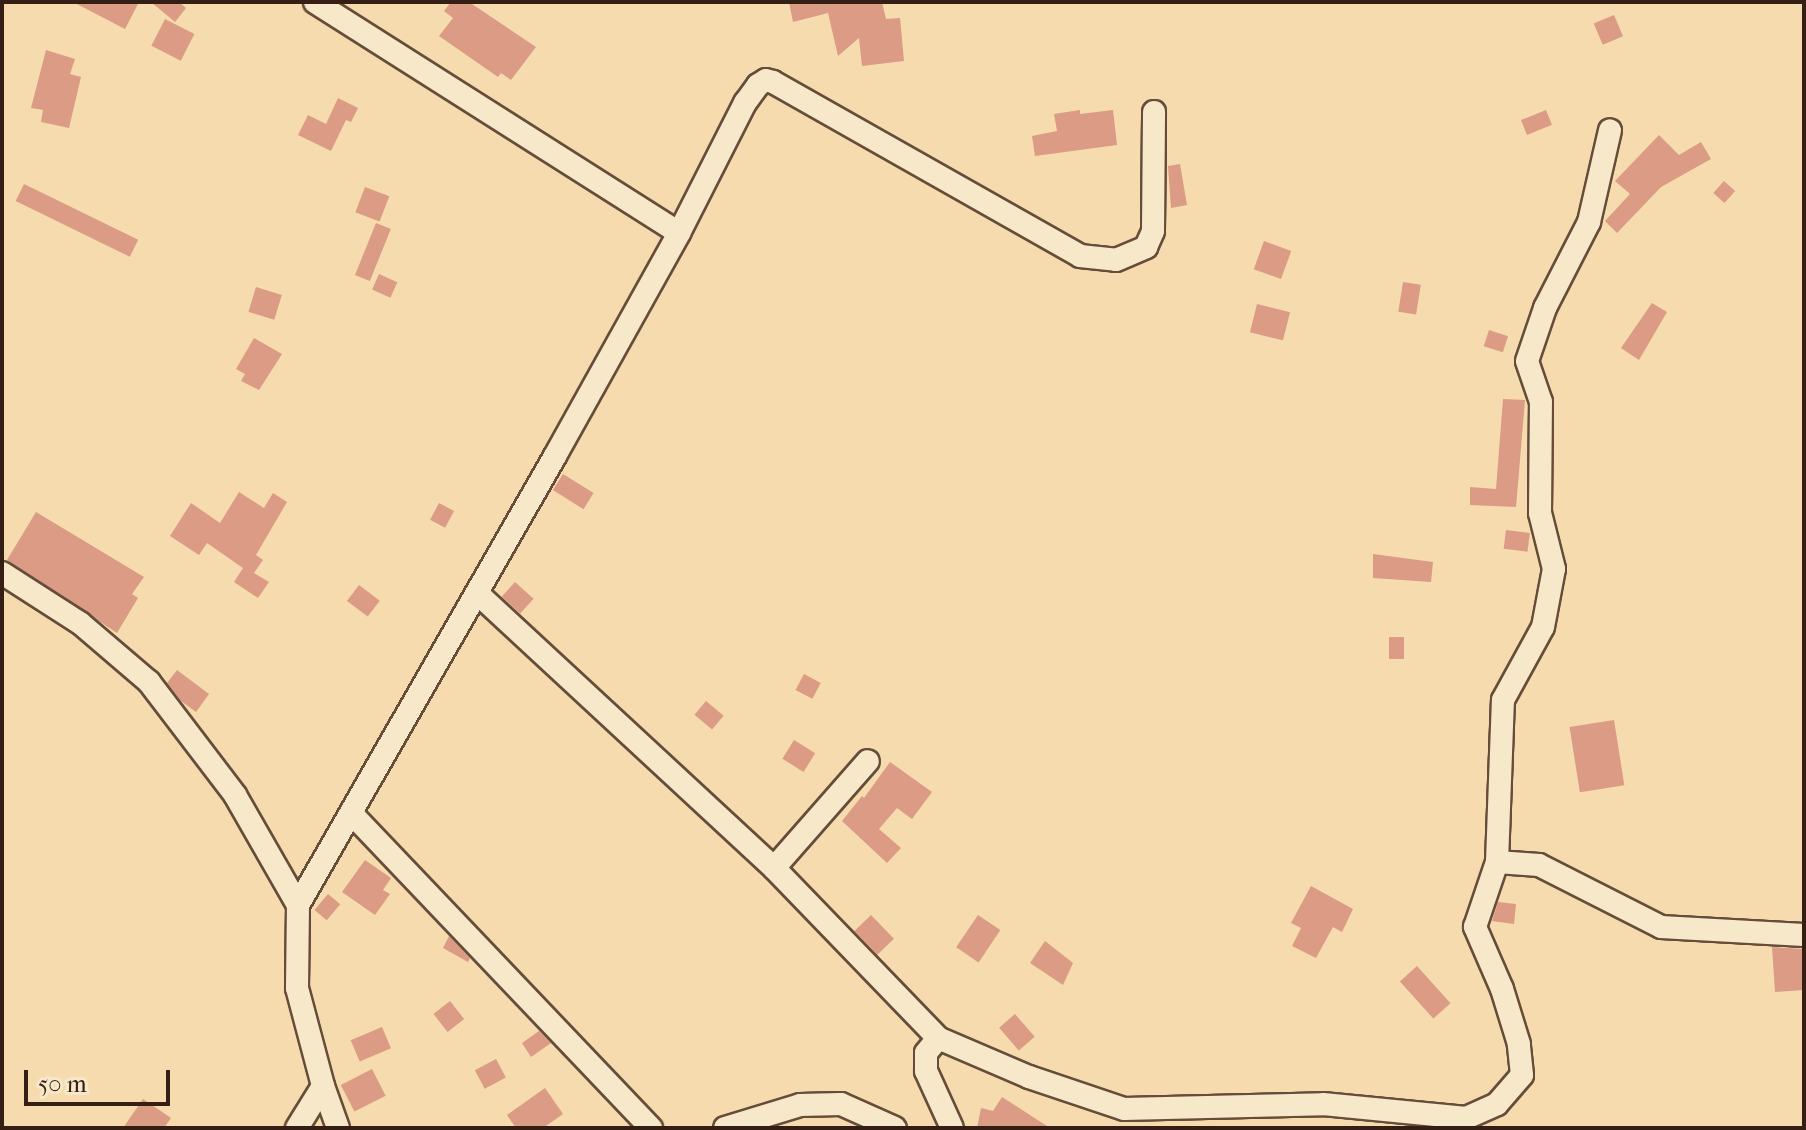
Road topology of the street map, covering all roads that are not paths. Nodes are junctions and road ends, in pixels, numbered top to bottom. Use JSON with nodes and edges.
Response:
{"nodes":[{"id":1,"x":315,"y":2,"type":"edge"},
{"id":2,"x":1154,"y":112,"type":"dead end"},
{"id":3,"x":1610,"y":130,"type":"dead end"},
{"id":4,"x":679,"y":233,"type":"junction"},
{"id":5,"x":2,"y":573,"type":"edge"},
{"id":6,"x":477,"y":593,"type":"junction"},
{"id":7,"x":868,"y":761,"type":"dead end"},
{"id":8,"x":351,"y":813,"type":"junction"},
{"id":9,"x":1497,"y":862,"type":"junction"},
{"id":10,"x":774,"y":868,"type":"junction"},
{"id":11,"x":298,"y":905,"type":"junction"},
{"id":12,"x":1804,"y":935,"type":"edge"},
{"id":13,"x":938,"y":1038,"type":"junction"},
{"id":14,"x":323,"y":1086,"type":"junction"},
{"id":15,"x":297,"y":1128,"type":"edge"},
{"id":16,"x":338,"y":1128,"type":"edge"},
{"id":17,"x":651,"y":1128,"type":"edge"},
{"id":18,"x":725,"y":1128,"type":"edge"},
{"id":19,"x":895,"y":1128,"type":"edge"},
{"id":20,"x":952,"y":1128,"type":"edge"}],
"edges":[{"from":1,"to":4,"type":"street"},
{"from":2,"to":4,"type":"street"},
{"from":3,"to":9,"type":"street"},
{"from":4,"to":6,"type":"street"},
{"from":5,"to":11,"type":"street"},
{"from":6,"to":8,"type":"street"},
{"from":6,"to":10,"type":"street"},
{"from":7,"to":10,"type":"street"},
{"from":8,"to":11,"type":"street"},
{"from":8,"to":17,"type":"street"},
{"from":9,"to":12,"type":"street"},
{"from":9,"to":13,"type":"street"},
{"from":10,"to":13,"type":"street"},
{"from":11,"to":14,"type":"street"},
{"from":13,"to":20,"type":"street"},
{"from":14,"to":15,"type":"street"},
{"from":14,"to":16,"type":"street"},
{"from":18,"to":19,"type":"street"}]}
